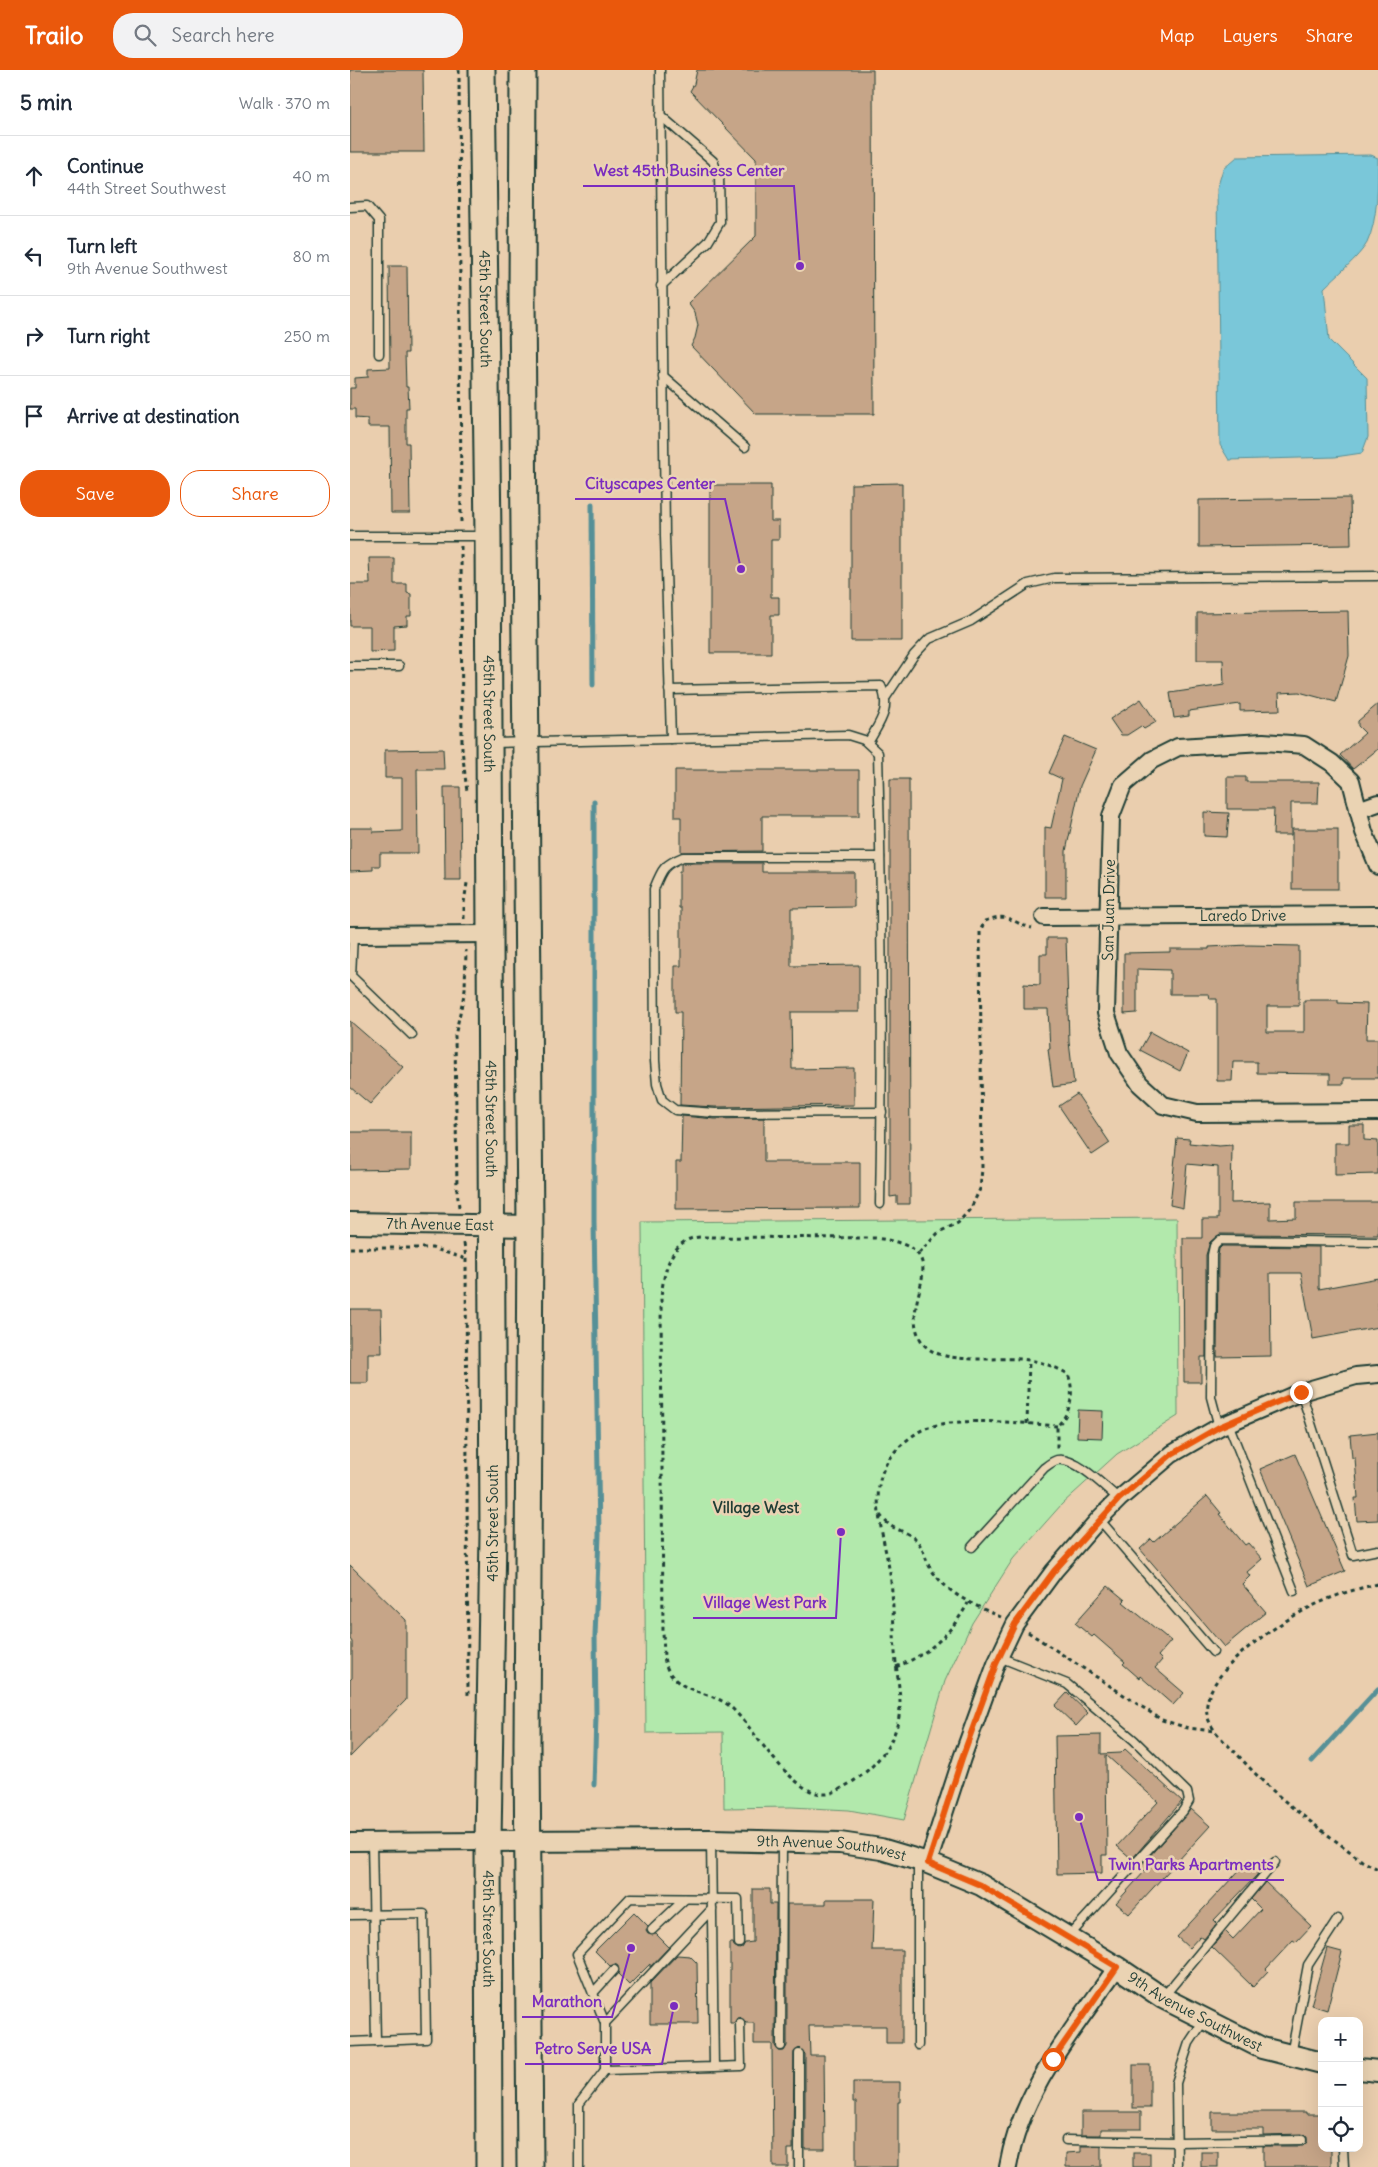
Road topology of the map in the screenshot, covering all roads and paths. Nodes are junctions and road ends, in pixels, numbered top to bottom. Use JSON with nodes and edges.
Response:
{"nodes":[{"id":1,"x":459,"y":70,"type":"edge"},
{"id":2,"x":482,"y":70,"type":"edge"},
{"id":3,"x":523,"y":70,"type":"edge"},
{"id":4,"x":660,"y":70,"type":"edge"},
{"id":5,"x":660,"y":115,"type":"junction"},
{"id":6,"x":350,"y":206,"type":"edge"},
{"id":7,"x":662,"y":286,"type":"junction"},
{"id":8,"x":379,"y":354,"type":"dead end"},
{"id":9,"x":663,"y":376,"type":"junction"},
{"id":10,"x":745,"y":446,"type":"dead end"},
{"id":11,"x":350,"y":536,"type":"edge"},
{"id":12,"x":461,"y":536,"type":"junction"},
{"id":13,"x":488,"y":536,"type":"junction"},
{"id":14,"x":1377,"y":576,"type":"dead end"},
{"id":15,"x":350,"y":666,"type":"edge"},
{"id":16,"x":399,"y":666,"type":"dead end"},
{"id":17,"x":670,"y":690,"type":"junction"},
{"id":18,"x":886,"y":697,"type":"junction"},
{"id":19,"x":671,"y":739,"type":"junction"},
{"id":20,"x":526,"y":742,"type":"junction"},
{"id":21,"x":490,"y":743,"type":"junction"},
{"id":22,"x":868,"y":743,"type":"junction"},
{"id":23,"x":467,"y":800,"type":"dead end"},
{"id":24,"x":1378,"y":803,"type":"edge"},
{"id":25,"x":1358,"y":810,"type":"junction"},
{"id":26,"x":880,"y":857,"type":"junction"},
{"id":27,"x":1378,"y":866,"type":"edge"},
{"id":28,"x":467,"y":876,"type":"dead end"},
{"id":29,"x":463,"y":910,"type":"dead end"},
{"id":30,"x":1378,"y":915,"type":"edge"},
{"id":31,"x":1044,"y":917,"type":"joint"},
{"id":32,"x":1108,"y":917,"type":"junction"},
{"id":33,"x":491,"y":934,"type":"junction"},
{"id":34,"x":351,"y":935,"type":"edge"},
{"id":35,"x":466,"y":952,"type":"dead end"},
{"id":36,"x":412,"y":1035,"type":"dead end"},
{"id":37,"x":882,"y":1112,"type":"junction"},
{"id":38,"x":1378,"y":1112,"type":"edge"},
{"id":39,"x":457,"y":1190,"type":"dead end"},
{"id":40,"x":880,"y":1204,"type":"dead end"},
{"id":41,"x":350,"y":1223,"type":"edge"},
{"id":42,"x":491,"y":1225,"type":"junction"},
{"id":43,"x":530,"y":1226,"type":"junction"},
{"id":44,"x":1378,"y":1242,"type":"edge"},
{"id":45,"x":350,"y":1248,"type":"edge"},
{"id":46,"x":918,"y":1254,"type":"junction"},
{"id":47,"x":1029,"y":1360,"type":"junction"},
{"id":48,"x":1378,"y":1374,"type":"edge"},
{"id":49,"x":1301,"y":1392,"type":"junction"},
{"id":50,"x":1027,"y":1424,"type":"junction"},
{"id":51,"x":1223,"y":1425,"type":"junction"},
{"id":52,"x":1057,"y":1426,"type":"junction"},
{"id":53,"x":1058,"y":1460,"type":"junction"},
{"id":54,"x":1119,"y":1499,"type":"junction"},
{"id":55,"x":879,"y":1515,"type":"junction"},
{"id":56,"x":1099,"y":1519,"type":"junction"},
{"id":57,"x":972,"y":1547,"type":"dead end"},
{"id":58,"x":1378,"y":1550,"type":"edge"},
{"id":59,"x":1378,"y":1584,"type":"edge"},
{"id":60,"x":1294,"y":1591,"type":"dead end"},
{"id":61,"x":968,"y":1603,"type":"junction"},
{"id":62,"x":1015,"y":1624,"type":"junction"},
{"id":63,"x":1213,"y":1652,"type":"dead end"},
{"id":64,"x":1000,"y":1657,"type":"junction"},
{"id":65,"x":896,"y":1668,"type":"junction"},
{"id":66,"x":468,"y":1700,"type":"dead end"},
{"id":67,"x":1214,"y":1731,"type":"junction"},
{"id":68,"x":711,"y":1840,"type":"junction"},
{"id":69,"x":488,"y":1841,"type":"junction"},
{"id":70,"x":528,"y":1841,"type":"junction"},
{"id":71,"x":350,"y":1842,"type":"edge"},
{"id":72,"x":372,"y":1842,"type":"junction"},
{"id":73,"x":782,"y":1842,"type":"junction"},
{"id":74,"x":923,"y":1862,"type":"junction"},
{"id":75,"x":1275,"y":1862,"type":"dead end"},
{"id":76,"x":1378,"y":1869,"type":"edge"},
{"id":77,"x":684,"y":1899,"type":"junction"},
{"id":78,"x":712,"y":1899,"type":"junction"},
{"id":79,"x":712,"y":1909,"type":"junction"},
{"id":80,"x":374,"y":1914,"type":"junction"},
{"id":81,"x":350,"y":1915,"type":"edge"},
{"id":82,"x":1338,"y":1919,"type":"dead end"},
{"id":83,"x":652,"y":1930,"type":"dead end"},
{"id":84,"x":1067,"y":1938,"type":"junction"},
{"id":85,"x":739,"y":1943,"type":"dead end"},
{"id":86,"x":1117,"y":1967,"type":"junction"},
{"id":87,"x":614,"y":1970,"type":"dead end"},
{"id":88,"x":593,"y":1993,"type":"junction"},
{"id":89,"x":1163,"y":1998,"type":"junction"},
{"id":90,"x":1204,"y":2019,"type":"junction"},
{"id":91,"x":605,"y":2023,"type":"junction"},
{"id":92,"x":740,"y":2023,"type":"dead end"},
{"id":93,"x":488,"y":2028,"type":"junction"},
{"id":94,"x":376,"y":2041,"type":"junction"},
{"id":95,"x":350,"y":2042,"type":"edge"},
{"id":96,"x":918,"y":2045,"type":"dead end"},
{"id":97,"x":781,"y":2046,"type":"dead end"},
{"id":98,"x":798,"y":2054,"type":"dead end"},
{"id":99,"x":1291,"y":2055,"type":"junction"},
{"id":100,"x":1318,"y":2062,"type":"edge"},
{"id":101,"x":714,"y":2067,"type":"junction"},
{"id":102,"x":1363,"y":2069,"type":"edge"},
{"id":103,"x":605,"y":2070,"type":"junction"},
{"id":104,"x":1378,"y":2071,"type":"edge"},
{"id":105,"x":1066,"y":2140,"type":"dead end"},
{"id":106,"x":1302,"y":2140,"type":"dead end"},
{"id":107,"x":1177,"y":2142,"type":"junction"},
{"id":108,"x":1343,"y":2152,"type":"edge"},
{"id":109,"x":488,"y":2167,"type":"edge"},
{"id":110,"x":500,"y":2167,"type":"edge"},
{"id":111,"x":530,"y":2167,"type":"edge"},
{"id":112,"x":579,"y":2167,"type":"edge"},
{"id":113,"x":799,"y":2167,"type":"edge"},
{"id":114,"x":1008,"y":2167,"type":"edge"},
{"id":115,"x":1177,"y":2167,"type":"edge"},
{"id":116,"x":1344,"y":2167,"type":"edge"}],
"edges":[{"from":1,"to":12,"type":"path"},
{"from":2,"to":13,"type":"main road","name":"45th Street South"},
{"from":3,"to":20,"type":"main road"},
{"from":4,"to":5,"type":"lane"},
{"from":5,"to":7,"type":"lane"},
{"from":5,"to":7,"type":"lane"},
{"from":6,"to":8,"type":"lane"},
{"from":7,"to":9,"type":"lane"},
{"from":9,"to":10,"type":"lane"},
{"from":9,"to":17,"type":"lane"},
{"from":11,"to":12,"type":"lane"},
{"from":12,"to":13,"type":"lane"},
{"from":12,"to":23,"type":"path"},
{"from":13,"to":21,"type":"main road","name":"45th Street South"},
{"from":14,"to":18,"type":"lane"},
{"from":15,"to":16,"type":"lane"},
{"from":17,"to":18,"type":"lane"},
{"from":17,"to":19,"type":"lane"},
{"from":18,"to":22,"type":"lane"},
{"from":19,"to":20,"type":"lane"},
{"from":19,"to":22,"type":"lane"},
{"from":20,"to":21,"type":"lane"},
{"from":20,"to":43,"type":"main road"},
{"from":21,"to":33,"type":"main road","name":"45th Street South"},
{"from":22,"to":26,"type":"lane"},
{"from":24,"to":25,"type":"street"},
{"from":25,"to":27,"type":"street","name":"San Juan Drive"},
{"from":25,"to":32,"type":"street","name":"San Juan Drive"},
{"from":26,"to":37,"type":"lane"},
{"from":26,"to":37,"type":"lane"},
{"from":28,"to":29,"type":"path"},
{"from":30,"to":32,"type":"street","name":"Laredo Drive"},
{"from":31,"to":32,"type":"street","name":"Laredo Drive"},
{"from":31,"to":46,"type":"path"},
{"from":32,"to":38,"type":"street","name":"San Juan Drive"},
{"from":33,"to":34,"type":"street"},
{"from":33,"to":42,"type":"main road","name":"45th Street South"},
{"from":34,"to":36,"type":"lane"},
{"from":35,"to":39,"type":"path"},
{"from":37,"to":40,"type":"lane"},
{"from":41,"to":42,"type":"street","name":"7th Avenue East"},
{"from":42,"to":43,"type":"street","name":"7th Avenue East"},
{"from":42,"to":69,"type":"main road","name":"45th Street South"},
{"from":43,"to":70,"type":"main road"},
{"from":44,"to":51,"type":"lane"},
{"from":45,"to":66,"type":"path"},
{"from":46,"to":47,"type":"path"},
{"from":46,"to":65,"type":"path"},
{"from":47,"to":50,"type":"path"},
{"from":47,"to":52,"type":"path"},
{"from":48,"to":49,"type":"street"},
{"from":49,"to":51,"type":"street"},
{"from":49,"to":58,"type":"lane"},
{"from":50,"to":52,"type":"path"},
{"from":50,"to":55,"type":"path"},
{"from":51,"to":54,"type":"street"},
{"from":51,"to":60,"type":"lane"},
{"from":52,"to":53,"type":"path"},
{"from":53,"to":54,"type":"lane"},
{"from":53,"to":57,"type":"lane"},
{"from":54,"to":56,"type":"street"},
{"from":55,"to":61,"type":"path"},
{"from":55,"to":65,"type":"path"},
{"from":56,"to":62,"type":"street"},
{"from":56,"to":63,"type":"lane"},
{"from":59,"to":67,"type":"path"},
{"from":61,"to":62,"type":"path"},
{"from":61,"to":65,"type":"path"},
{"from":62,"to":64,"type":"street"},
{"from":62,"to":67,"type":"path"},
{"from":64,"to":74,"type":"street"},
{"from":64,"to":84,"type":"lane"},
{"from":67,"to":76,"type":"path"},
{"from":68,"to":70,"type":"street","name":"9th Avenue Southwest"},
{"from":68,"to":73,"type":"street","name":"9th Avenue Southwest"},
{"from":68,"to":78,"type":"lane"},
{"from":69,"to":70,"type":"street","name":"9th Avenue Southwest"},
{"from":69,"to":72,"type":"street","name":"9th Avenue Southwest"},
{"from":69,"to":93,"type":"main road","name":"45th Street South"},
{"from":70,"to":111,"type":"main road"},
{"from":71,"to":72,"type":"street","name":"9th Avenue Southwest"},
{"from":72,"to":80,"type":"lane"},
{"from":73,"to":74,"type":"street","name":"9th Avenue Southwest"},
{"from":73,"to":97,"type":"lane"},
{"from":74,"to":84,"type":"street","name":"9th Avenue Southwest"},
{"from":74,"to":96,"type":"lane"},
{"from":75,"to":89,"type":"lane"},
{"from":77,"to":78,"type":"lane"},
{"from":77,"to":83,"type":"lane"},
{"from":77,"to":88,"type":"lane"},
{"from":78,"to":79,"type":"lane"},
{"from":78,"to":85,"type":"lane"},
{"from":79,"to":91,"type":"lane"},
{"from":79,"to":101,"type":"lane"},
{"from":80,"to":81,"type":"lane"},
{"from":80,"to":94,"type":"lane"},
{"from":80,"to":94,"type":"lane"},
{"from":82,"to":99,"type":"lane"},
{"from":84,"to":86,"type":"street","name":"9th Avenue Southwest"},
{"from":86,"to":89,"type":"street","name":"9th Avenue Southwest"},
{"from":86,"to":114,"type":"street"},
{"from":87,"to":88,"type":"lane"},
{"from":88,"to":91,"type":"lane"},
{"from":89,"to":90,"type":"street","name":"9th Avenue Southwest"},
{"from":90,"to":99,"type":"street","name":"9th Avenue Southwest"},
{"from":90,"to":107,"type":"lane"},
{"from":91,"to":103,"type":"lane"},
{"from":92,"to":101,"type":"lane"},
{"from":93,"to":109,"type":"main road","name":"45th Street South"},
{"from":93,"to":110,"type":"main road"},
{"from":94,"to":95,"type":"lane"},
{"from":98,"to":113,"type":"lane"},
{"from":99,"to":100,"type":"street","name":"9th Avenue Southwest"},
{"from":101,"to":103,"type":"lane"},
{"from":102,"to":104,"type":"street"},
{"from":103,"to":112,"type":"lane"},
{"from":105,"to":107,"type":"lane"},
{"from":106,"to":107,"type":"lane"},
{"from":107,"to":115,"type":"lane"},
{"from":108,"to":116,"type":"lane"}]}
